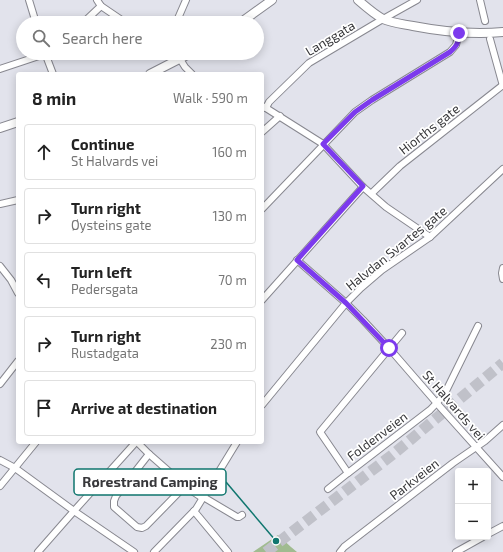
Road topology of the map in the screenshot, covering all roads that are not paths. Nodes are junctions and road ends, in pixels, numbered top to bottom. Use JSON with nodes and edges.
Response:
{"nodes":[{"id":1,"x":29,"y":0,"type":"edge"},
{"id":2,"x":97,"y":0,"type":"edge"},
{"id":3,"x":186,"y":0,"type":"edge"},
{"id":4,"x":358,"y":0,"type":"edge"},
{"id":5,"x":417,"y":0,"type":"edge"},
{"id":6,"x":480,"y":0,"type":"edge"},
{"id":7,"x":266,"y":1,"type":"edge"},
{"id":8,"x":101,"y":6,"type":"junction"},
{"id":9,"x":34,"y":16,"type":"edge"},
{"id":10,"x":90,"y":16,"type":"edge"},
{"id":11,"x":116,"y":16,"type":"edge"},
{"id":12,"x":179,"y":16,"type":"edge"},
{"id":13,"x":248,"y":16,"type":"edge"},
{"id":14,"x":383,"y":18,"type":"junction"},
{"id":15,"x":485,"y":21,"type":"dead end"},
{"id":16,"x":503,"y":32,"type":"edge"},
{"id":17,"x":459,"y":33,"type":"junction"},
{"id":18,"x":490,"y":39,"type":"dead end"},
{"id":19,"x":26,"y":60,"type":"edge"},
{"id":20,"x":48,"y":60,"type":"edge"},
{"id":21,"x":178,"y":60,"type":"edge"},
{"id":22,"x":181,"y":60,"type":"edge"},
{"id":23,"x":0,"y":69,"type":"edge"},
{"id":24,"x":52,"y":72,"type":"edge"},
{"id":25,"x":154,"y":72,"type":"edge"},
{"id":26,"x":190,"y":72,"type":"edge"},
{"id":27,"x":503,"y":85,"type":"edge"},
{"id":28,"x":264,"y":107,"type":"edge"},
{"id":29,"x":280,"y":116,"type":"junction"},
{"id":30,"x":16,"y":123,"type":"edge"},
{"id":31,"x":0,"y":128,"type":"edge"},
{"id":32,"x":264,"y":130,"type":"edge"},
{"id":33,"x":323,"y":144,"type":"junction"},
{"id":34,"x":503,"y":169,"type":"edge"},
{"id":35,"x":363,"y":186,"type":"junction"},
{"id":36,"x":372,"y":194,"type":"junction"},
{"id":37,"x":16,"y":200,"type":"edge"},
{"id":38,"x":0,"y":204,"type":"edge"},
{"id":39,"x":264,"y":207,"type":"edge"},
{"id":40,"x":430,"y":237,"type":"junction"},
{"id":41,"x":297,"y":260,"type":"junction"},
{"id":42,"x":503,"y":268,"type":"edge"},
{"id":43,"x":1,"y":270,"type":"edge"},
{"id":44,"x":503,"y":279,"type":"edge"},
{"id":45,"x":16,"y":289,"type":"edge"},
{"id":46,"x":264,"y":298,"type":"edge"},
{"id":47,"x":346,"y":303,"type":"junction"},
{"id":48,"x":478,"y":326,"type":"dead end"},
{"id":49,"x":402,"y":333,"type":"dead end"},
{"id":50,"x":389,"y":348,"type":"junction"},
{"id":51,"x":16,"y":364,"type":"edge"},
{"id":52,"x":0,"y":384,"type":"edge"},
{"id":53,"x":436,"y":402,"type":"junction"},
{"id":54,"x":264,"y":403,"type":"edge"},
{"id":55,"x":503,"y":426,"type":"edge"},
{"id":56,"x":34,"y":444,"type":"edge"},
{"id":57,"x":135,"y":444,"type":"edge"},
{"id":58,"x":139,"y":444,"type":"edge"},
{"id":59,"x":236,"y":444,"type":"edge"},
{"id":60,"x":476,"y":447,"type":"junction"},
{"id":61,"x":148,"y":454,"type":"junction"},
{"id":62,"x":0,"y":460,"type":"edge"},
{"id":63,"x":15,"y":468,"type":"junction"},
{"id":64,"x":348,"y":473,"type":"junction"},
{"id":65,"x":503,"y":477,"type":"edge"},
{"id":66,"x":0,"y":486,"type":"edge"},
{"id":67,"x":185,"y":486,"type":"junction"},
{"id":68,"x":328,"y":489,"type":"dead end"},
{"id":69,"x":203,"y":498,"type":"junction"},
{"id":70,"x":74,"y":511,"type":"junction"},
{"id":71,"x":194,"y":511,"type":"junction"},
{"id":72,"x":242,"y":515,"type":"dead end"},
{"id":73,"x":503,"y":526,"type":"edge"},
{"id":74,"x":491,"y":532,"type":"edge"},
{"id":75,"x":478,"y":540,"type":"edge"},
{"id":76,"x":38,"y":552,"type":"edge"},
{"id":77,"x":134,"y":552,"type":"edge"},
{"id":78,"x":154,"y":552,"type":"edge"},
{"id":79,"x":228,"y":552,"type":"edge"},
{"id":80,"x":340,"y":552,"type":"edge"},
{"id":81,"x":456,"y":552,"type":"edge"}],
"edges":[{"from":1,"to":9,"type":"street"},
{"from":2,"to":8,"type":"street"},
{"from":3,"to":12,"type":"street"},
{"from":4,"to":14,"type":"main road"},
{"from":5,"to":14,"type":"street","name":"Langgata"},
{"from":6,"to":15,"type":"street"},
{"from":7,"to":13,"type":"main road"},
{"from":8,"to":10,"type":"street"},
{"from":8,"to":11,"type":"street"},
{"from":14,"to":17,"type":"main road"},
{"from":14,"to":28,"type":"street","name":"Langgata"},
{"from":16,"to":17,"type":"main road"},
{"from":17,"to":33,"type":"street"},
{"from":18,"to":27,"type":"street"},
{"from":19,"to":23,"type":"street"},
{"from":20,"to":24,"type":"street"},
{"from":21,"to":25,"type":"main road"},
{"from":22,"to":26,"type":"street"},
{"from":27,"to":36,"type":"street","name":"Hiorths gate"},
{"from":28,"to":29,"type":"street"},
{"from":29,"to":32,"type":"street"},
{"from":29,"to":33,"type":"street"},
{"from":30,"to":31,"type":"main road"},
{"from":33,"to":35,"type":"street"},
{"from":33,"to":39,"type":"street"},
{"from":34,"to":40,"type":"street","name":"Halvdan Svartes gate"},
{"from":35,"to":36,"type":"street"},
{"from":35,"to":41,"type":"street"},
{"from":36,"to":40,"type":"street"},
{"from":37,"to":38,"type":"street"},
{"from":40,"to":47,"type":"street","name":"Halvdan Svartes gate"},
{"from":41,"to":46,"type":"street"},
{"from":41,"to":47,"type":"street","name":"St Halvards vei"},
{"from":42,"to":44,"type":"street"},
{"from":43,"to":45,"type":"street"},
{"from":47,"to":50,"type":"street","name":"St Halvards vei"},
{"from":47,"to":54,"type":"street","name":"Halvdan Svartes gate"},
{"from":48,"to":53,"type":"street","name":"Foldenveien"},
{"from":49,"to":50,"type":"street"},
{"from":50,"to":53,"type":"street","name":"St Halvards vei"},
{"from":50,"to":64,"type":"street","name":"Foldenveien"},
{"from":51,"to":52,"type":"street"},
{"from":53,"to":60,"type":"street","name":"St Halvards vei"},
{"from":53,"to":64,"type":"street","name":"Foldenveien"},
{"from":55,"to":60,"type":"street","name":"Parkveien"},
{"from":56,"to":63,"type":"street"},
{"from":57,"to":70,"type":"street"},
{"from":58,"to":61,"type":"street"},
{"from":59,"to":69,"type":"street"},
{"from":60,"to":65,"type":"street","name":"St Halvards vei"},
{"from":60,"to":80,"type":"street","name":"Parkveien"},
{"from":61,"to":67,"type":"street"},
{"from":61,"to":67,"type":"street"},
{"from":62,"to":63,"type":"street"},
{"from":63,"to":66,"type":"street"},
{"from":63,"to":70,"type":"street"},
{"from":64,"to":68,"type":"street"},
{"from":67,"to":69,"type":"street"},
{"from":69,"to":71,"type":"street"},
{"from":69,"to":72,"type":"street"},
{"from":70,"to":76,"type":"street"},
{"from":70,"to":77,"type":"street"},
{"from":71,"to":78,"type":"street"},
{"from":71,"to":79,"type":"street"},
{"from":73,"to":74,"type":"street"},
{"from":75,"to":81,"type":"street"}]}
